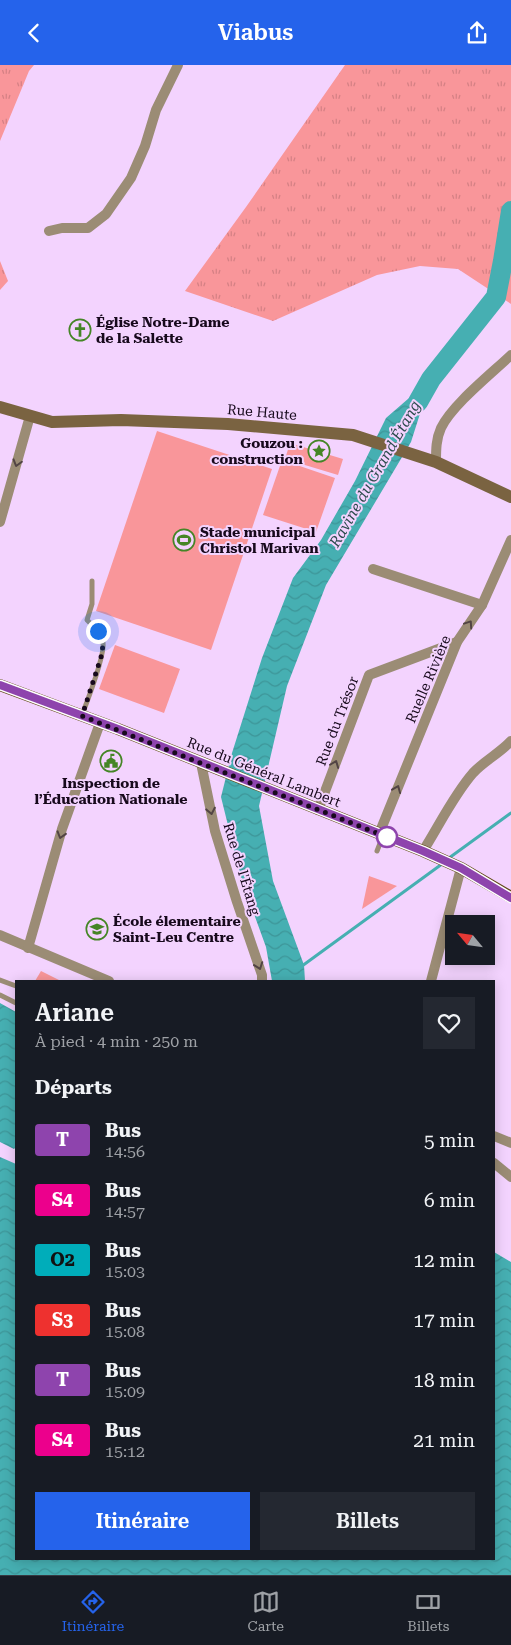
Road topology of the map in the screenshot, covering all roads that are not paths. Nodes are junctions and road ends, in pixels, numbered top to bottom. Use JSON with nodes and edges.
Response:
{"nodes":[{"id":1,"x":178,"y":65,"type":"edge"},
{"id":2,"x":49,"y":231,"type":"dead end"},
{"id":3,"x":511,"y":355,"type":"edge"},
{"id":4,"x":0,"y":407,"type":"edge"},
{"id":5,"x":30,"y":416,"type":"junction"},
{"id":6,"x":436,"y":462,"type":"junction"},
{"id":7,"x":511,"y":497,"type":"edge"},
{"id":8,"x":0,"y":522,"type":"edge"},
{"id":9,"x":511,"y":540,"type":"edge"},
{"id":10,"x":373,"y":569,"type":"dead end"},
{"id":11,"x":92,"y":581,"type":"dead end"},
{"id":12,"x":482,"y":605,"type":"junction"},
{"id":13,"x":457,"y":642,"type":"junction"},
{"id":14,"x":0,"y":685,"type":"edge"},
{"id":15,"x":82,"y":716,"type":"junction"},
{"id":16,"x":100,"y":723,"type":"junction"},
{"id":17,"x":511,"y":741,"type":"edge"},
{"id":18,"x":201,"y":763,"type":"junction"},
{"id":19,"x":318,"y":810,"type":"junction"},
{"id":20,"x":381,"y":835,"type":"junction"},
{"id":21,"x":377,"y":851,"type":"dead end"},
{"id":22,"x":426,"y":853,"type":"junction"},
{"id":23,"x":456,"y":866,"type":"junction"},
{"id":24,"x":511,"y":897,"type":"edge"},
{"id":25,"x":0,"y":935,"type":"edge"},
{"id":26,"x":28,"y":948,"type":"junction"},
{"id":27,"x":0,"y":980,"type":"edge"},
{"id":28,"x":107,"y":980,"type":"edge"},
{"id":29,"x":262,"y":980,"type":"edge"},
{"id":30,"x":431,"y":980,"type":"edge"},
{"id":31,"x":15,"y":986,"type":"edge"},
{"id":32,"x":0,"y":995,"type":"edge"},
{"id":33,"x":15,"y":1002,"type":"edge"},
{"id":34,"x":495,"y":1136,"type":"edge"},
{"id":35,"x":511,"y":1143,"type":"edge"},
{"id":36,"x":495,"y":1164,"type":"edge"},
{"id":37,"x":511,"y":1177,"type":"edge"}],
"edges":[{"from":1,"to":2,"type":"street"},
{"from":3,"to":6,"type":"street"},
{"from":4,"to":5,"type":"main road","name":"Rue Haute"},
{"from":5,"to":6,"type":"main road","name":"Rue Haute"},
{"from":5,"to":8,"type":"street","one_way":true},
{"from":6,"to":7,"type":"main road","name":"Rue Haute"},
{"from":9,"to":12,"type":"street","name":"Ruelle Rivière"},
{"from":10,"to":12,"type":"street"},
{"from":11,"to":15,"type":"lane"},
{"from":13,"to":12,"type":"street","name":"Ruelle Rivière","one_way":true},
{"from":19,"to":13,"type":"street","name":"Rue du Trésor","one_way":true},
{"from":20,"to":13,"type":"street","name":"Ruelle Rivière","one_way":true},
{"from":14,"to":15,"type":"main road","name":"Rue du Général Lambert"},
{"from":15,"to":16,"type":"main road","name":"Rue du Général Lambert"},
{"from":16,"to":18,"type":"main road","name":"Rue du Général Lambert"},
{"from":16,"to":26,"type":"street","one_way":true},
{"from":17,"to":22,"type":"street"},
{"from":18,"to":19,"type":"main road","name":"Rue du Général Lambert"},
{"from":18,"to":29,"type":"street","name":"Rue de l'Étang","one_way":true},
{"from":19,"to":20,"type":"main road","name":"Rue du Général Lambert"},
{"from":20,"to":21,"type":"lane"},
{"from":20,"to":22,"type":"main road","name":"Rue du Général Lambert"},
{"from":22,"to":23,"type":"main road","name":"Rue du Général Lambert"},
{"from":23,"to":24,"type":"main road","name":"Rue du Général Lambert"},
{"from":23,"to":30,"type":"street"},
{"from":25,"to":26,"type":"street"},
{"from":26,"to":28,"type":"street"},
{"from":27,"to":31,"type":"lane"},
{"from":32,"to":33,"type":"lane"},
{"from":34,"to":35,"type":"street"},
{"from":36,"to":37,"type":"street"}]}
